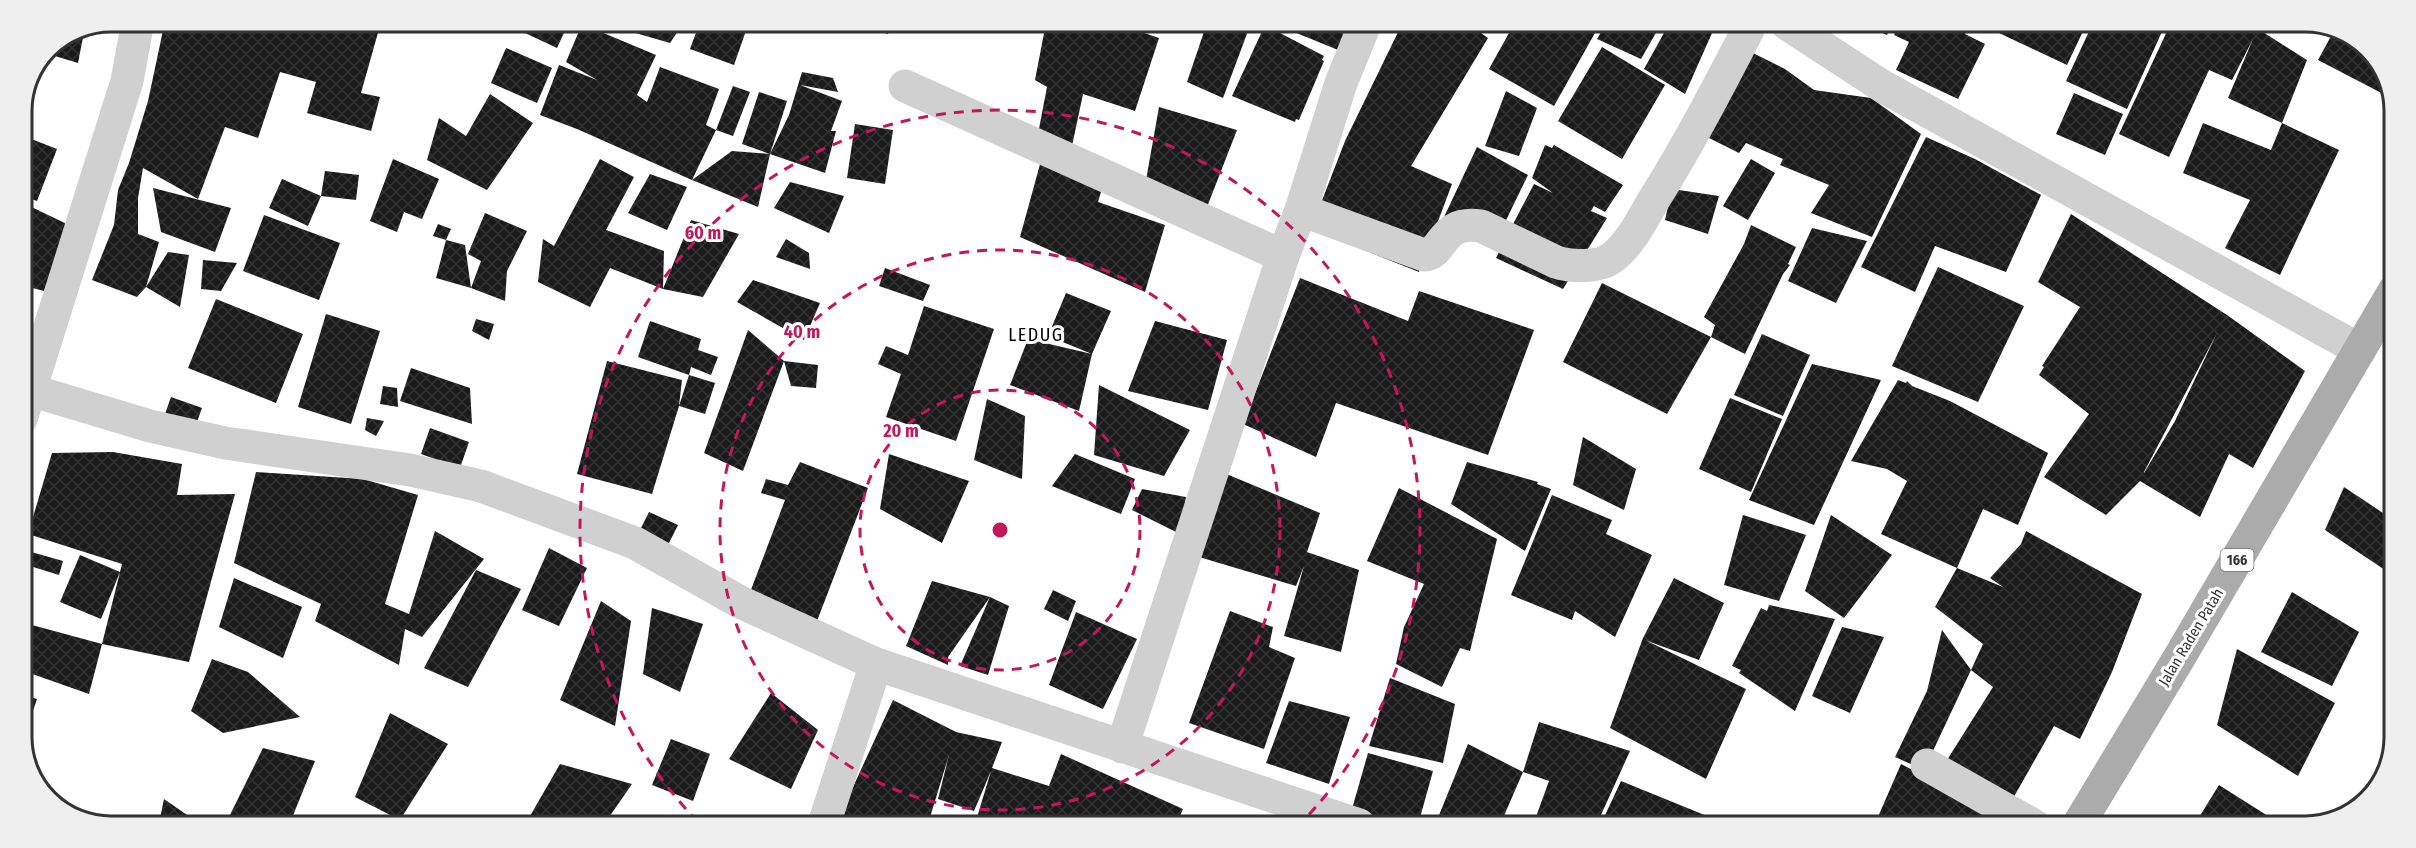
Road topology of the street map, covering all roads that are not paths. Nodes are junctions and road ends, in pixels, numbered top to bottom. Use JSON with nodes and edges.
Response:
{"nodes":[{"id":1,"x":136,"y":32,"type":"edge"},
{"id":2,"x":1362,"y":32,"type":"edge"},
{"id":3,"x":1747,"y":32,"type":"edge"},
{"id":4,"x":1808,"y":32,"type":"edge"},
{"id":5,"x":904,"y":86,"type":"dead end"},
{"id":6,"x":1301,"y":210,"type":"junction"},
{"id":7,"x":1283,"y":256,"type":"junction"},
{"id":8,"x":2384,"y":308,"type":"edge"},
{"id":9,"x":2360,"y":350,"type":"junction"},
{"id":10,"x":32,"y":385,"type":"edge"},
{"id":11,"x":32,"y":405,"type":"edge"},
{"id":12,"x":876,"y":664,"type":"junction"},
{"id":13,"x":1122,"y":747,"type":"junction"},
{"id":14,"x":1927,"y":765,"type":"dead end"},
{"id":15,"x":827,"y":816,"type":"edge"},
{"id":16,"x":1332,"y":816,"type":"edge"},
{"id":17,"x":2017,"y":816,"type":"edge"},
{"id":18,"x":2083,"y":816,"type":"edge"}],
"edges":[{"from":1,"to":10,"type":"street"},
{"from":2,"to":6,"type":"street"},
{"from":3,"to":6,"type":"street"},
{"from":4,"to":9,"type":"street"},
{"from":5,"to":7,"type":"street"},
{"from":6,"to":7,"type":"street"},
{"from":7,"to":13,"type":"street"},
{"from":8,"to":9,"type":"main road","name":"Jalan Raden Patah","number":"166"},
{"from":9,"to":18,"type":"main road","name":"Jalan Raden Patah","number":"166"},
{"from":11,"to":12,"type":"street"},
{"from":12,"to":13,"type":"street"},
{"from":12,"to":15,"type":"street"},
{"from":13,"to":16,"type":"street"},
{"from":14,"to":17,"type":"street"}]}
